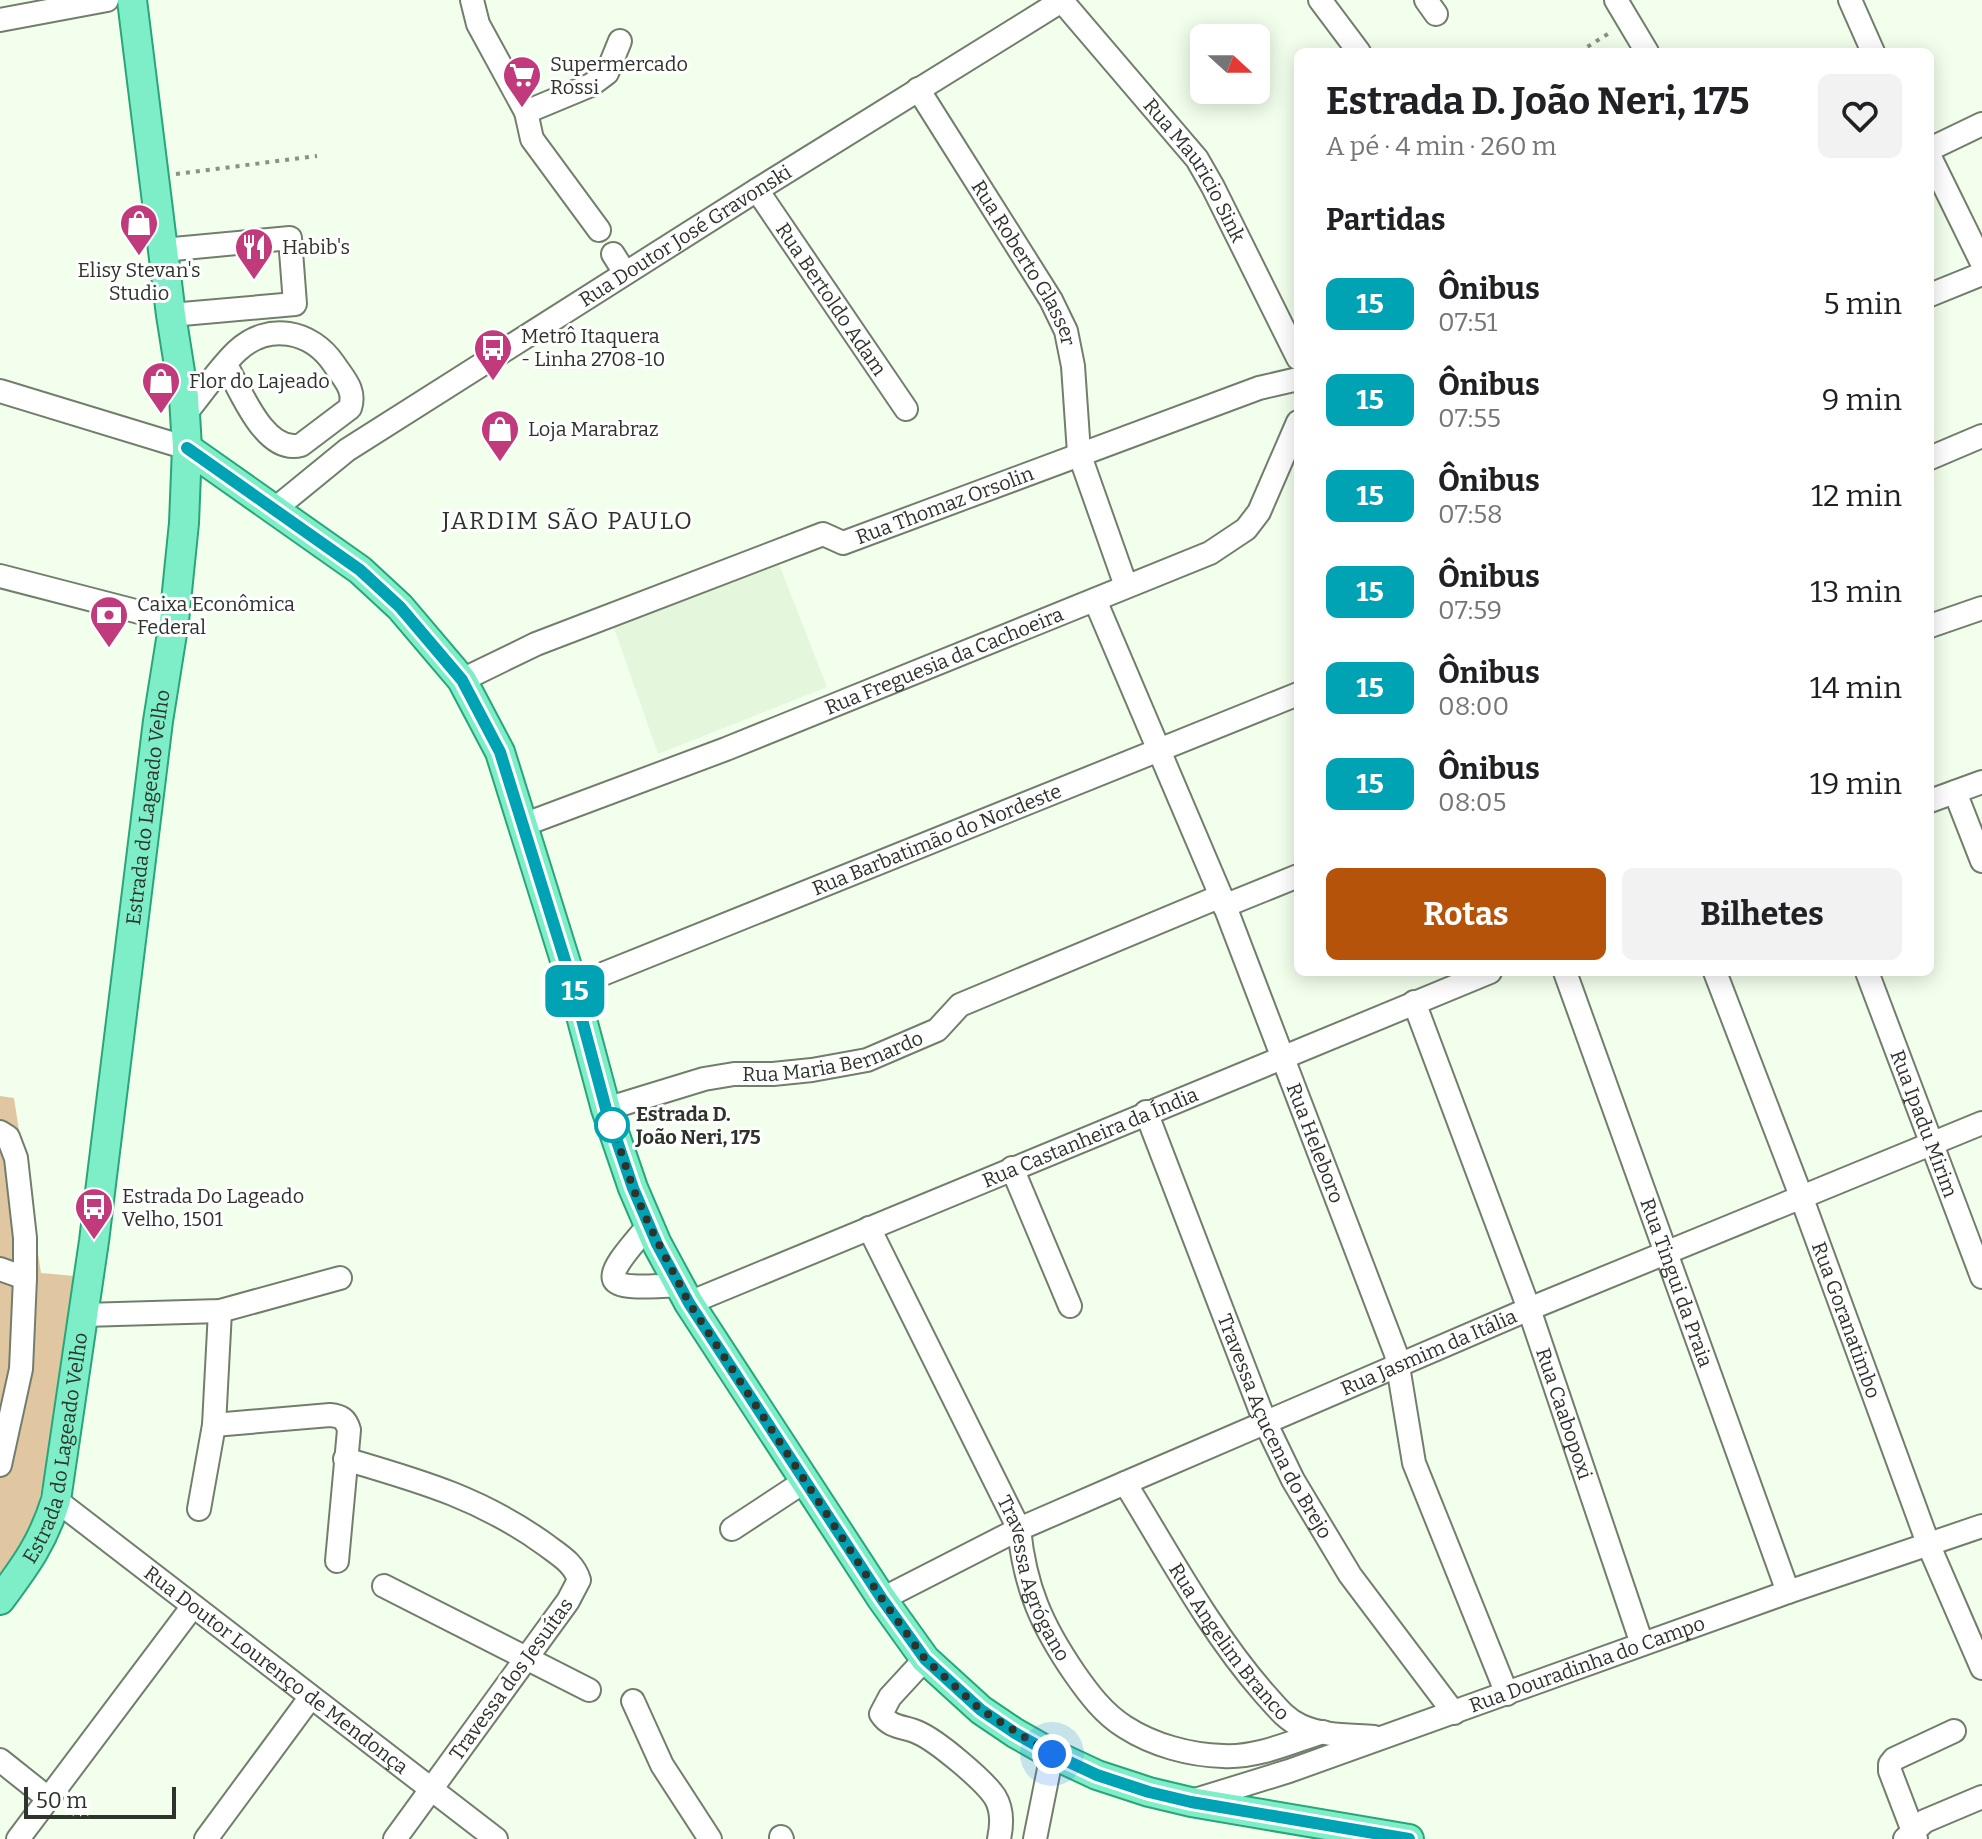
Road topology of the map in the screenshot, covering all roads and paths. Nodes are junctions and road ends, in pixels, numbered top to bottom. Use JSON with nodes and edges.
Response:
{"nodes":[{"id":1,"x":107,"y":0,"type":"edge"},
{"id":2,"x":132,"y":0,"type":"edge"},
{"id":3,"x":472,"y":0,"type":"edge"},
{"id":4,"x":1062,"y":0,"type":"edge"},
{"id":5,"x":1320,"y":0,"type":"edge"},
{"id":6,"x":1616,"y":0,"type":"edge"},
{"id":7,"x":1850,"y":0,"type":"edge"},
{"id":8,"x":0,"y":20,"type":"edge"},
{"id":9,"x":1631,"y":21,"type":"junction"},
{"id":10,"x":620,"y":41,"type":"dead end"},
{"id":11,"x":1356,"y":48,"type":"edge"},
{"id":12,"x":1586,"y":48,"type":"edge"},
{"id":13,"x":1645,"y":48,"type":"edge"},
{"id":14,"x":1871,"y":48,"type":"edge"},
{"id":15,"x":918,"y":89,"type":"junction"},
{"id":16,"x":526,"y":112,"type":"junction"},
{"id":17,"x":1982,"y":124,"type":"edge"},
{"id":18,"x":1934,"y":147,"type":"edge"},
{"id":19,"x":317,"y":156,"type":"dead end"},
{"id":20,"x":1934,"y":165,"type":"edge"},
{"id":21,"x":154,"y":177,"type":"junction"},
{"id":22,"x":757,"y":190,"type":"junction"},
{"id":23,"x":599,"y":230,"type":"dead end"},
{"id":24,"x":163,"y":250,"type":"junction"},
{"id":25,"x":1982,"y":263,"type":"edge"},
{"id":26,"x":1982,"y":274,"type":"edge"},
{"id":27,"x":1934,"y":293,"type":"edge"},
{"id":28,"x":171,"y":315,"type":"junction"},
{"id":29,"x":1294,"y":350,"type":"edge"},
{"id":30,"x":226,"y":365,"type":"junction"},
{"id":31,"x":1294,"y":380,"type":"edge"},
{"id":32,"x":0,"y":391,"type":"edge"},
{"id":33,"x":906,"y":409,"type":"dead end"},
{"id":34,"x":185,"y":414,"type":"junction"},
{"id":35,"x":1294,"y":431,"type":"edge"},
{"id":36,"x":1982,"y":436,"type":"edge"},
{"id":37,"x":187,"y":448,"type":"junction"},
{"id":38,"x":1079,"y":453,"type":"junction"},
{"id":39,"x":1934,"y":456,"type":"edge"},
{"id":40,"x":276,"y":508,"type":"junction"},
{"id":41,"x":0,"y":576,"type":"edge"},
{"id":42,"x":1126,"y":586,"type":"junction"},
{"id":43,"x":1095,"y":600,"type":"junction"},
{"id":44,"x":1982,"y":608,"type":"edge"},
{"id":45,"x":174,"y":621,"type":"junction"},
{"id":46,"x":1934,"y":625,"type":"edge"},
{"id":47,"x":462,"y":680,"type":"junction"},
{"id":48,"x":1294,"y":696,"type":"edge"},
{"id":49,"x":1158,"y":748,"type":"junction"},
{"id":50,"x":1982,"y":782,"type":"edge"},
{"id":51,"x":1955,"y":792,"type":"junction"},
{"id":52,"x":1934,"y":800,"type":"edge"},
{"id":53,"x":523,"y":825,"type":"junction"},
{"id":54,"x":1982,"y":861,"type":"edge"},
{"id":55,"x":1294,"y":877,"type":"edge"},
{"id":56,"x":1223,"y":901,"type":"junction"},
{"id":57,"x":1480,"y":976,"type":"edge"},
{"id":58,"x":1566,"y":976,"type":"edge"},
{"id":59,"x":1717,"y":976,"type":"edge"},
{"id":60,"x":1868,"y":976,"type":"edge"},
{"id":61,"x":573,"y":986,"type":"junction"},
{"id":62,"x":1414,"y":1002,"type":"junction"},
{"id":63,"x":1281,"y":1056,"type":"junction"},
{"id":64,"x":606,"y":1109,"type":"junction"},
{"id":65,"x":1146,"y":1112,"type":"junction"},
{"id":66,"x":1982,"y":1123,"type":"edge"},
{"id":67,"x":0,"y":1132,"type":"edge"},
{"id":68,"x":1930,"y":1144,"type":"junction"},
{"id":69,"x":1012,"y":1168,"type":"junction"},
{"id":70,"x":1801,"y":1196,"type":"junction"},
{"id":71,"x":649,"y":1225,"type":"junction"},
{"id":72,"x":869,"y":1228,"type":"junction"},
{"id":73,"x":1667,"y":1252,"type":"junction"},
{"id":74,"x":0,"y":1269,"type":"edge"},
{"id":75,"x":1982,"y":1277,"type":"edge"},
{"id":76,"x":25,"y":1278,"type":"junction"},
{"id":77,"x":340,"y":1278,"type":"dead end"},
{"id":78,"x":684,"y":1294,"type":"junction"},
{"id":79,"x":1070,"y":1306,"type":"dead end"},
{"id":80,"x":1529,"y":1309,"type":"junction"},
{"id":81,"x":220,"y":1311,"type":"junction"},
{"id":82,"x":84,"y":1315,"type":"junction"},
{"id":83,"x":10,"y":1365,"type":"edge"},
{"id":84,"x":1398,"y":1366,"type":"junction"},
{"id":85,"x":1265,"y":1422,"type":"junction"},
{"id":86,"x":214,"y":1425,"type":"junction"},
{"id":87,"x":345,"y":1459,"type":"junction"},
{"id":88,"x":1,"y":1460,"type":"edge"},
{"id":89,"x":805,"y":1481,"type":"junction"},
{"id":90,"x":1125,"y":1483,"type":"junction"},
{"id":91,"x":56,"y":1500,"type":"junction"},
{"id":92,"x":199,"y":1509,"type":"dead end"},
{"id":93,"x":1982,"y":1526,"type":"edge"},
{"id":94,"x":732,"y":1529,"type":"dead end"},
{"id":95,"x":1019,"y":1529,"type":"junction"},
{"id":96,"x":1929,"y":1546,"type":"junction"},
{"id":97,"x":337,"y":1561,"type":"dead end"},
{"id":98,"x":384,"y":1586,"type":"dead end"},
{"id":99,"x":1788,"y":1592,"type":"junction"},
{"id":100,"x":882,"y":1599,"type":"junction"},
{"id":101,"x":0,"y":1600,"type":"edge"},
{"id":102,"x":193,"y":1606,"type":"junction"},
{"id":103,"x":1642,"y":1644,"type":"junction"},
{"id":104,"x":527,"y":1657,"type":"junction"},
{"id":105,"x":925,"y":1659,"type":"junction"},
{"id":106,"x":1982,"y":1668,"type":"edge"},
{"id":107,"x":589,"y":1690,"type":"dead end"},
{"id":108,"x":1507,"y":1694,"type":"junction"},
{"id":109,"x":310,"y":1698,"type":"junction"},
{"id":110,"x":633,"y":1701,"type":"dead end"},
{"id":111,"x":1454,"y":1713,"type":"junction"},
{"id":112,"x":1954,"y":1731,"type":"dead end"},
{"id":113,"x":1323,"y":1732,"type":"junction"},
{"id":114,"x":1379,"y":1737,"type":"junction"},
{"id":115,"x":1052,"y":1754,"type":"junction"},
{"id":116,"x":0,"y":1760,"type":"edge"},
{"id":117,"x":433,"y":1788,"type":"junction"},
{"id":118,"x":1982,"y":1797,"type":"edge"},
{"id":119,"x":49,"y":1799,"type":"junction"},
{"id":120,"x":1191,"y":1802,"type":"junction"},
{"id":121,"x":1911,"y":1836,"type":"edge"},
{"id":122,"x":18,"y":1839,"type":"edge"},
{"id":123,"x":206,"y":1839,"type":"edge"},
{"id":124,"x":395,"y":1839,"type":"edge"},
{"id":125,"x":496,"y":1839,"type":"edge"},
{"id":126,"x":710,"y":1839,"type":"edge"},
{"id":127,"x":999,"y":1839,"type":"edge"},
{"id":128,"x":1035,"y":1839,"type":"edge"},
{"id":129,"x":1409,"y":1839,"type":"edge"}],
"edges":[{"from":1,"to":8,"type":"street"},
{"from":2,"to":21,"type":"main road","name":"Estrada do Lageado Velho"},
{"from":3,"to":16,"type":"street"},
{"from":4,"to":15,"type":"street","name":"Rua Doutor José Gravonski"},
{"from":4,"to":29,"type":"street","name":"Rua Mauricio Sink"},
{"from":5,"to":11,"type":"street"},
{"from":6,"to":9,"type":"street"},
{"from":7,"to":14,"type":"street"},
{"from":9,"to":12,"type":"path"},
{"from":9,"to":13,"type":"street"},
{"from":10,"to":16,"type":"street"},
{"from":15,"to":22,"type":"street","name":"Rua Doutor José Gravonski"},
{"from":15,"to":38,"type":"street","name":"Rua Roberto Glasser"},
{"from":16,"to":23,"type":"street"},
{"from":17,"to":18,"type":"street"},
{"from":19,"to":21,"type":"path"},
{"from":20,"to":25,"type":"street"},
{"from":21,"to":24,"type":"main road","name":"Estrada do Lageado Velho"},
{"from":22,"to":33,"type":"street","name":"Rua Bertoldo Adam"},
{"from":22,"to":40,"type":"street","name":"Rua Doutor José Gravonski"},
{"from":24,"to":28,"type":"main road","name":"Estrada do Lageado Velho"},
{"from":24,"to":28,"type":"street"},
{"from":26,"to":27,"type":"street"},
{"from":28,"to":34,"type":"main road","name":"Estrada do Lageado Velho"},
{"from":30,"to":30,"type":"street"},
{"from":30,"to":34,"type":"street"},
{"from":31,"to":38,"type":"street","name":"Rua Thomaz Orsolin"},
{"from":32,"to":37,"type":"street"},
{"from":34,"to":37,"type":"main road","name":"Estrada do Lageado Velho"},
{"from":35,"to":42,"type":"street","name":"Rua Freguesia da Cachoeira"},
{"from":36,"to":39,"type":"street"},
{"from":37,"to":40,"type":"main road"},
{"from":37,"to":45,"type":"main road","name":"Estrada do Lageado Velho"},
{"from":38,"to":42,"type":"street","name":"Rua Roberto Glasser"},
{"from":38,"to":47,"type":"street","name":"Rua Thomaz Orsolin"},
{"from":40,"to":47,"type":"main road"},
{"from":41,"to":45,"type":"street"},
{"from":42,"to":43,"type":"street","name":"Rua Freguesia da Cachoeira"},
{"from":43,"to":49,"type":"street","name":"Rua Heleboro"},
{"from":43,"to":53,"type":"street","name":"Rua Freguesia da Cachoeira"},
{"from":44,"to":46,"type":"street"},
{"from":45,"to":82,"type":"main road","name":"Estrada do Lageado Velho"},
{"from":47,"to":53,"type":"main road"},
{"from":48,"to":49,"type":"street","name":"Rua Barbatimão do Nordeste"},
{"from":49,"to":56,"type":"street","name":"Rua Heleboro"},
{"from":49,"to":61,"type":"street","name":"Rua Barbatimão do Nordeste"},
{"from":50,"to":51,"type":"street"},
{"from":51,"to":52,"type":"street"},
{"from":51,"to":54,"type":"street"},
{"from":53,"to":61,"type":"main road"},
{"from":55,"to":56,"type":"street","name":"Rua Maria Bernardo"},
{"from":56,"to":63,"type":"street","name":"Rua Heleboro"},
{"from":56,"to":64,"type":"street","name":"Rua Maria Bernardo"},
{"from":57,"to":62,"type":"street","name":"Rua Castanheira da Índia"},
{"from":58,"to":73,"type":"street","name":"Rua Tingui da Praia"},
{"from":59,"to":70,"type":"street","name":"Rua Goranatimbo"},
{"from":60,"to":68,"type":"street","name":"Rua Ipadu Mirim"},
{"from":61,"to":64,"type":"main road"},
{"from":62,"to":63,"type":"street","name":"Rua Castanheira da Índia"},
{"from":62,"to":80,"type":"street","name":"Rua Caabopoxi"},
{"from":63,"to":65,"type":"street","name":"Rua Castanheira da Índia"},
{"from":63,"to":84,"type":"street","name":"Rua Heleboro"},
{"from":64,"to":71,"type":"main road"},
{"from":65,"to":69,"type":"street","name":"Rua Castanheira da Índia"},
{"from":65,"to":85,"type":"street","name":"Travessa Açucena do Brejo"},
{"from":66,"to":68,"type":"street","name":"Rua Jasmim da Itália"},
{"from":67,"to":76,"type":"street"},
{"from":68,"to":70,"type":"street","name":"Rua Jasmim da Itália"},
{"from":68,"to":75,"type":"street","name":"Rua Ipadu Mirim"},
{"from":69,"to":72,"type":"street","name":"Rua Castanheira da Índia"},
{"from":69,"to":79,"type":"street"},
{"from":70,"to":73,"type":"street","name":"Rua Jasmim da Itália"},
{"from":70,"to":96,"type":"street","name":"Rua Goranatimbo"},
{"from":71,"to":78,"type":"main road"},
{"from":71,"to":78,"type":"street"},
{"from":72,"to":78,"type":"street","name":"Rua Castanheira da Índia"},
{"from":72,"to":95,"type":"street","name":"Travessa Agrógano"},
{"from":73,"to":80,"type":"street","name":"Rua Jasmim da Itália"},
{"from":73,"to":99,"type":"street","name":"Rua Tingui da Praia"},
{"from":74,"to":76,"type":"street"},
{"from":76,"to":83,"type":"street"},
{"from":77,"to":81,"type":"street"},
{"from":78,"to":89,"type":"main road"},
{"from":80,"to":84,"type":"street","name":"Rua Jasmim da Itália"},
{"from":80,"to":103,"type":"street","name":"Rua Caabopoxi"},
{"from":81,"to":82,"type":"street"},
{"from":81,"to":86,"type":"street"},
{"from":82,"to":91,"type":"main road","name":"Estrada do Lageado Velho"},
{"from":83,"to":88,"type":"street"},
{"from":84,"to":85,"type":"street","name":"Rua Jasmim da Itália"},
{"from":84,"to":108,"type":"street","name":"Rua Heleboro"},
{"from":85,"to":90,"type":"street","name":"Rua Jasmim da Itália"},
{"from":85,"to":111,"type":"street","name":"Travessa Açucena do Brejo"},
{"from":86,"to":87,"type":"street"},
{"from":86,"to":92,"type":"street"},
{"from":87,"to":97,"type":"street"},
{"from":87,"to":104,"type":"street","name":"Travessa dos Jesuítas"},
{"from":89,"to":94,"type":"street"},
{"from":89,"to":100,"type":"main road"},
{"from":90,"to":95,"type":"street","name":"Rua Jasmim da Itália"},
{"from":90,"to":113,"type":"street","name":"Rua Angelim Branco"},
{"from":91,"to":101,"type":"main road","name":"Estrada do Lageado Velho"},
{"from":91,"to":102,"type":"street","name":"Rua Doutor Lourenço de Mendonça"},
{"from":93,"to":96,"type":"street","name":"Rua Douradinha do Campo"},
{"from":95,"to":100,"type":"street","name":"Rua Jasmim da Itália"},
{"from":95,"to":113,"type":"street","name":"Travessa Agrógano"},
{"from":96,"to":99,"type":"street","name":"Rua Douradinha do Campo"},
{"from":96,"to":106,"type":"street","name":"Rua Goranatimbo"},
{"from":98,"to":104,"type":"street"},
{"from":99,"to":103,"type":"street","name":"Rua Douradinha do Campo"},
{"from":100,"to":105,"type":"main road"},
{"from":102,"to":109,"type":"street","name":"Rua Doutor Lourenço de Mendonça"},
{"from":102,"to":119,"type":"street"},
{"from":103,"to":108,"type":"street","name":"Rua Douradinha do Campo"},
{"from":104,"to":107,"type":"street"},
{"from":104,"to":117,"type":"street","name":"Travessa dos Jesuítas"},
{"from":105,"to":115,"type":"main road"},
{"from":105,"to":127,"type":"street"},
{"from":108,"to":111,"type":"street","name":"Rua Douradinha do Campo"},
{"from":109,"to":117,"type":"street","name":"Rua Doutor Lourenço de Mendonça"},
{"from":109,"to":123,"type":"street"},
{"from":110,"to":126,"type":"street"},
{"from":111,"to":114,"type":"street","name":"Rua Douradinha do Campo"},
{"from":112,"to":121,"type":"street"},
{"from":113,"to":114,"type":"street","name":"Rua Angelim Branco"},
{"from":114,"to":120,"type":"street","name":"Rua Douradinha do Campo"},
{"from":115,"to":120,"type":"main road"},
{"from":115,"to":128,"type":"street"},
{"from":116,"to":119,"type":"street"},
{"from":117,"to":124,"type":"street","name":"Travessa dos Jesuítas"},
{"from":117,"to":125,"type":"street","name":"Rua Doutor Lourenço de Mendonça"},
{"from":118,"to":121,"type":"street"},
{"from":119,"to":122,"type":"street"},
{"from":120,"to":129,"type":"main road"}]}
